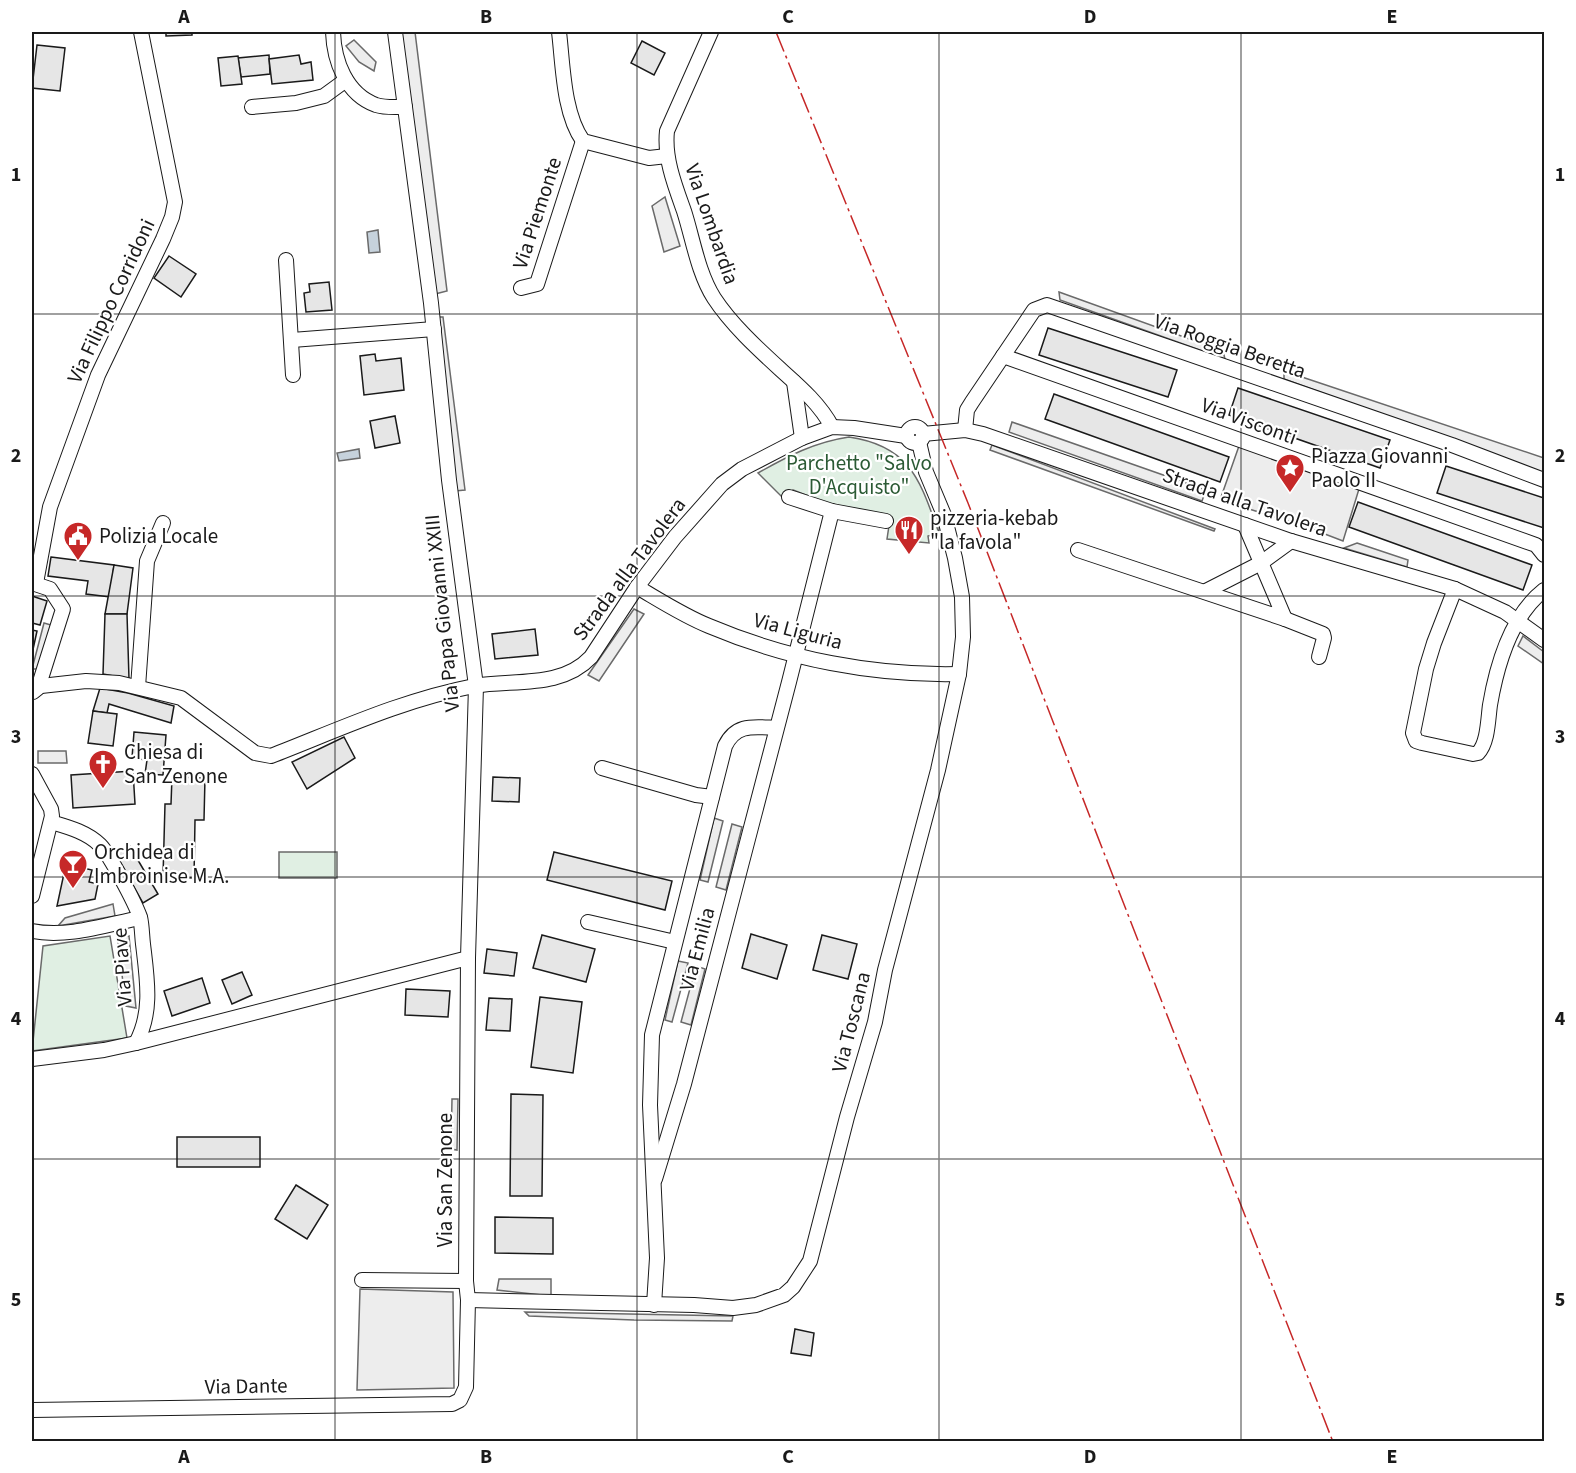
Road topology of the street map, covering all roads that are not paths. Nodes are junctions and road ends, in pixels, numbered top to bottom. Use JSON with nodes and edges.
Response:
{"nodes":[{"id":1,"x":333,"y":32,"type":"edge"},
{"id":2,"x":394,"y":32,"type":"edge"},
{"id":3,"x":560,"y":32,"type":"edge"},
{"id":4,"x":711,"y":32,"type":"edge"},
{"id":5,"x":141,"y":34,"type":"edge"},
{"id":6,"x":346,"y":80,"type":"junction"},
{"id":7,"x":252,"y":106,"type":"dead end"},
{"id":8,"x":405,"y":107,"type":"junction"},
{"id":9,"x":583,"y":141,"type":"junction"},
{"id":10,"x":668,"y":156,"type":"junction"},
{"id":11,"x":286,"y":260,"type":"dead end"},
{"id":12,"x":521,"y":288,"type":"dead end"},
{"id":13,"x":434,"y":329,"type":"junction"},
{"id":14,"x":292,"y":340,"type":"junction"},
{"id":15,"x":1003,"y":356,"type":"junction"},
{"id":16,"x":294,"y":375,"type":"dead end"},
{"id":17,"x":794,"y":382,"type":"junction"},
{"id":18,"x":832,"y":427,"type":"junction"},
{"id":19,"x":964,"y":430,"type":"junction"},
{"id":20,"x":802,"y":438,"type":"junction"},
{"id":21,"x":916,"y":438,"type":"junction"},
{"id":22,"x":1545,"y":480,"type":"edge"},
{"id":23,"x":789,"y":497,"type":"dead end"},
{"id":24,"x":832,"y":511,"type":"junction"},
{"id":25,"x":886,"y":521,"type":"dead end"},
{"id":26,"x":163,"y":523,"type":"dead end"},
{"id":27,"x":1245,"y":525,"type":"junction"},
{"id":28,"x":1291,"y":541,"type":"junction"},
{"id":29,"x":1078,"y":550,"type":"dead end"},
{"id":30,"x":1545,"y":555,"type":"edge"},
{"id":31,"x":1261,"y":563,"type":"junction"},
{"id":32,"x":34,"y":583,"type":"edge"},
{"id":33,"x":637,"y":588,"type":"junction"},
{"id":34,"x":1455,"y":589,"type":"junction"},
{"id":35,"x":1544,"y":589,"type":"edge"},
{"id":36,"x":1206,"y":591,"type":"junction"},
{"id":37,"x":1285,"y":619,"type":"junction"},
{"id":38,"x":1518,"y":621,"type":"junction"},
{"id":39,"x":1545,"y":640,"type":"edge"},
{"id":40,"x":796,"y":656,"type":"junction"},
{"id":41,"x":1319,"y":657,"type":"dead end"},
{"id":42,"x":958,"y":674,"type":"junction"},
{"id":43,"x":476,"y":686,"type":"junction"},
{"id":44,"x":138,"y":687,"type":"junction"},
{"id":45,"x":34,"y":689,"type":"edge"},
{"id":46,"x":776,"y":728,"type":"junction"},
{"id":47,"x":602,"y":768,"type":"dead end"},
{"id":48,"x":32,"y":774,"type":"edge"},
{"id":49,"x":712,"y":797,"type":"junction"},
{"id":50,"x":51,"y":822,"type":"junction"},
{"id":51,"x":32,"y":896,"type":"edge"},
{"id":52,"x":140,"y":918,"type":"junction"},
{"id":53,"x":588,"y":921,"type":"dead end"},
{"id":54,"x":32,"y":931,"type":"edge"},
{"id":55,"x":675,"y":942,"type":"junction"},
{"id":56,"x":468,"y":958,"type":"junction"},
{"id":57,"x":136,"y":1043,"type":"junction"},
{"id":58,"x":32,"y":1059,"type":"edge"},
{"id":59,"x":654,"y":1179,"type":"junction"},
{"id":60,"x":362,"y":1280,"type":"dead end"},
{"id":61,"x":466,"y":1281,"type":"junction"},
{"id":62,"x":468,"y":1300,"type":"junction"},
{"id":63,"x":654,"y":1305,"type":"junction"},
{"id":64,"x":460,"y":1400,"type":"joint"},
{"id":65,"x":32,"y":1410,"type":"edge"}],
"edges":[{"from":1,"to":6,"type":"street"},
{"from":2,"to":8,"type":"street","name":"Via Papa Giovanni XXIII"},
{"from":3,"to":9,"type":"street","name":"Via Piemonte"},
{"from":4,"to":10,"type":"street","name":"Via Lombardia"},
{"from":5,"to":32,"type":"street","name":"Via Filippo Corridoni"},
{"from":6,"to":7,"type":"street"},
{"from":6,"to":8,"type":"street"},
{"from":8,"to":13,"type":"street","name":"Via Papa Giovanni XXIII"},
{"from":9,"to":10,"type":"street","name":"Via Piemonte"},
{"from":9,"to":12,"type":"street","name":"Via Piemonte"},
{"from":10,"to":17,"type":"street","name":"Via Lombardia"},
{"from":11,"to":14,"type":"street"},
{"from":13,"to":14,"type":"street"},
{"from":13,"to":43,"type":"street","name":"Via Papa Giovanni XXIII"},
{"from":14,"to":16,"type":"street"},
{"from":15,"to":19,"type":"street","name":"Via Roggia Beretta"},
{"from":15,"to":22,"type":"street","name":"Via Roggia Beretta"},
{"from":15,"to":30,"type":"street","name":"Via Visconti"},
{"from":17,"to":18,"type":"street","name":"Via Lombardia"},
{"from":17,"to":20,"type":"street"},
{"from":18,"to":20,"type":"street","name":"Strada alla Tavolera"},
{"from":18,"to":21,"type":"street","name":"Strada alla Tavolera"},
{"from":19,"to":21,"type":"street","name":"Strada alla Tavolera"},
{"from":19,"to":27,"type":"street","name":"Strada alla Tavolera"},
{"from":20,"to":33,"type":"street","name":"Strada alla Tavolera"},
{"from":21,"to":42,"type":"street","name":"Via Toscana"},
{"from":23,"to":24,"type":"street"},
{"from":24,"to":25,"type":"street"},
{"from":24,"to":40,"type":"street","name":"Via Emilia"},
{"from":26,"to":44,"type":"street"},
{"from":27,"to":28,"type":"street","name":"Strada alla Tavolera"},
{"from":27,"to":31,"type":"street"},
{"from":28,"to":31,"type":"street"},
{"from":28,"to":34,"type":"street","name":"Strada alla Tavolera"},
{"from":29,"to":36,"type":"street"},
{"from":31,"to":36,"type":"street"},
{"from":31,"to":37,"type":"street"},
{"from":32,"to":45,"type":"street"},
{"from":33,"to":40,"type":"street","name":"Via Liguria"},
{"from":33,"to":43,"type":"street","name":"Strada alla Tavolera"},
{"from":34,"to":38,"type":"street","name":"Strada alla Tavolera"},
{"from":34,"to":38,"type":"street"},
{"from":35,"to":38,"type":"street"},
{"from":36,"to":37,"type":"street"},
{"from":37,"to":41,"type":"street"},
{"from":38,"to":39,"type":"street","name":"Strada alla Tavolera"},
{"from":40,"to":42,"type":"street","name":"Via Liguria"},
{"from":40,"to":46,"type":"street","name":"Via Emilia"},
{"from":42,"to":63,"type":"street","name":"Via Toscana"},
{"from":43,"to":44,"type":"street","name":"Strada alla Tavolera"},
{"from":43,"to":56,"type":"street","name":"Via Papa Giovanni XXIII"},
{"from":44,"to":45,"type":"street","name":"Strada alla Tavolera"},
{"from":46,"to":49,"type":"street","name":"Via Emilia"},
{"from":46,"to":59,"type":"street","name":"Via Emilia"},
{"from":47,"to":49,"type":"street"},
{"from":48,"to":50,"type":"street"},
{"from":49,"to":55,"type":"street","name":"Via Emilia"},
{"from":50,"to":51,"type":"street"},
{"from":50,"to":52,"type":"street","name":"Via Piave"},
{"from":52,"to":54,"type":"street"},
{"from":52,"to":57,"type":"street","name":"Via Piave"},
{"from":53,"to":55,"type":"street"},
{"from":55,"to":59,"type":"street","name":"Via Emilia"},
{"from":56,"to":57,"type":"street"},
{"from":56,"to":61,"type":"street","name":"Via San Zenone"},
{"from":57,"to":58,"type":"street"},
{"from":59,"to":63,"type":"street","name":"Via Emilia"},
{"from":60,"to":61,"type":"street"},
{"from":61,"to":62,"type":"street","name":"Via San Zenone"},
{"from":62,"to":63,"type":"street","name":"Via Toscana"},
{"from":62,"to":64,"type":"street","name":"Via San Zenone"},
{"from":64,"to":65,"type":"street","name":"Via Dante"}]}
